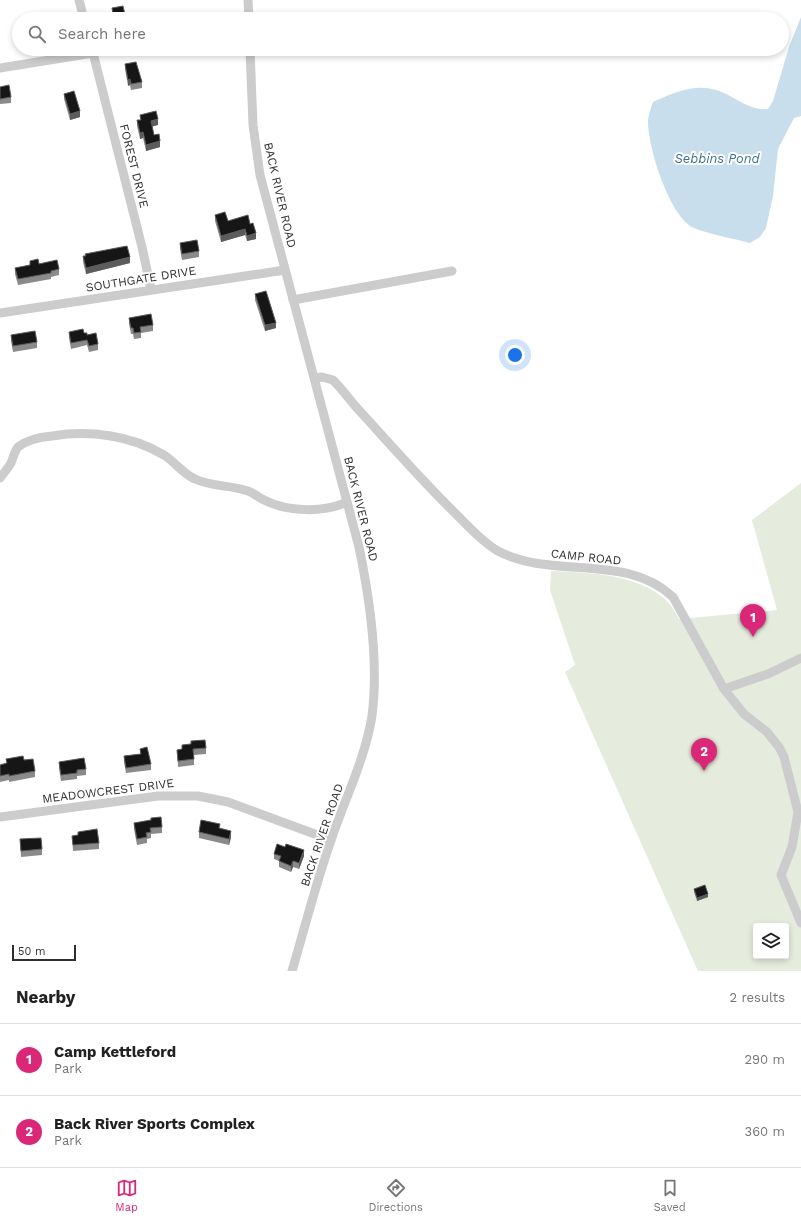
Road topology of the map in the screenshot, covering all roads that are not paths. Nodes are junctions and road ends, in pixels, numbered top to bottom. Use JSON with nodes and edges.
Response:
{"nodes":[{"id":1,"x":79,"y":0,"type":"edge"},
{"id":2,"x":248,"y":0,"type":"edge"},
{"id":3,"x":82,"y":12,"type":"edge"},
{"id":4,"x":249,"y":12,"type":"edge"},
{"id":5,"x":65,"y":56,"type":"edge"},
{"id":6,"x":93,"y":56,"type":"edge"},
{"id":7,"x":250,"y":56,"type":"edge"},
{"id":8,"x":0,"y":68,"type":"edge"},
{"id":9,"x":285,"y":270,"type":"junction"},
{"id":10,"x":452,"y":271,"type":"dead end"},
{"id":11,"x":151,"y":289,"type":"junction"},
{"id":12,"x":293,"y":300,"type":"junction"},
{"id":13,"x":0,"y":313,"type":"edge"},
{"id":14,"x":315,"y":378,"type":"junction"},
{"id":15,"x":0,"y":478,"type":"edge"},
{"id":16,"x":347,"y":502,"type":"junction"},
{"id":17,"x":801,"y":658,"type":"edge"},
{"id":18,"x":724,"y":689,"type":"junction"},
{"id":19,"x":0,"y":817,"type":"edge"},
{"id":20,"x":331,"y":840,"type":"junction"},
{"id":21,"x":797,"y":843,"type":"edge"},
{"id":22,"x":801,"y":923,"type":"edge"},
{"id":23,"x":292,"y":971,"type":"edge"}],
"edges":[{"from":1,"to":3,"type":"street"},
{"from":2,"to":4,"type":"street"},
{"from":5,"to":8,"type":"street"},
{"from":6,"to":11,"type":"street","name":"FOREST DRIVE"},
{"from":7,"to":9,"type":"street","name":"BACK RIVER ROAD"},
{"from":9,"to":11,"type":"street","name":"SOUTHGATE DRIVE"},
{"from":9,"to":12,"type":"street","name":"BACK RIVER ROAD"},
{"from":10,"to":12,"type":"street"},
{"from":11,"to":13,"type":"street","name":"SOUTHGATE DRIVE"},
{"from":12,"to":14,"type":"street","name":"BACK RIVER ROAD"},
{"from":14,"to":16,"type":"street","name":"BACK RIVER ROAD"},
{"from":14,"to":18,"type":"street","name":"CAMP ROAD"},
{"from":15,"to":16,"type":"street"},
{"from":16,"to":20,"type":"street","name":"BACK RIVER ROAD"},
{"from":17,"to":18,"type":"street"},
{"from":18,"to":21,"type":"street","name":"CAMP ROAD"},
{"from":19,"to":20,"type":"street","name":"MEADOWCREST DRIVE"},
{"from":20,"to":23,"type":"street","name":"BACK RIVER ROAD"},
{"from":21,"to":22,"type":"street","name":"CAMP ROAD"}]}
